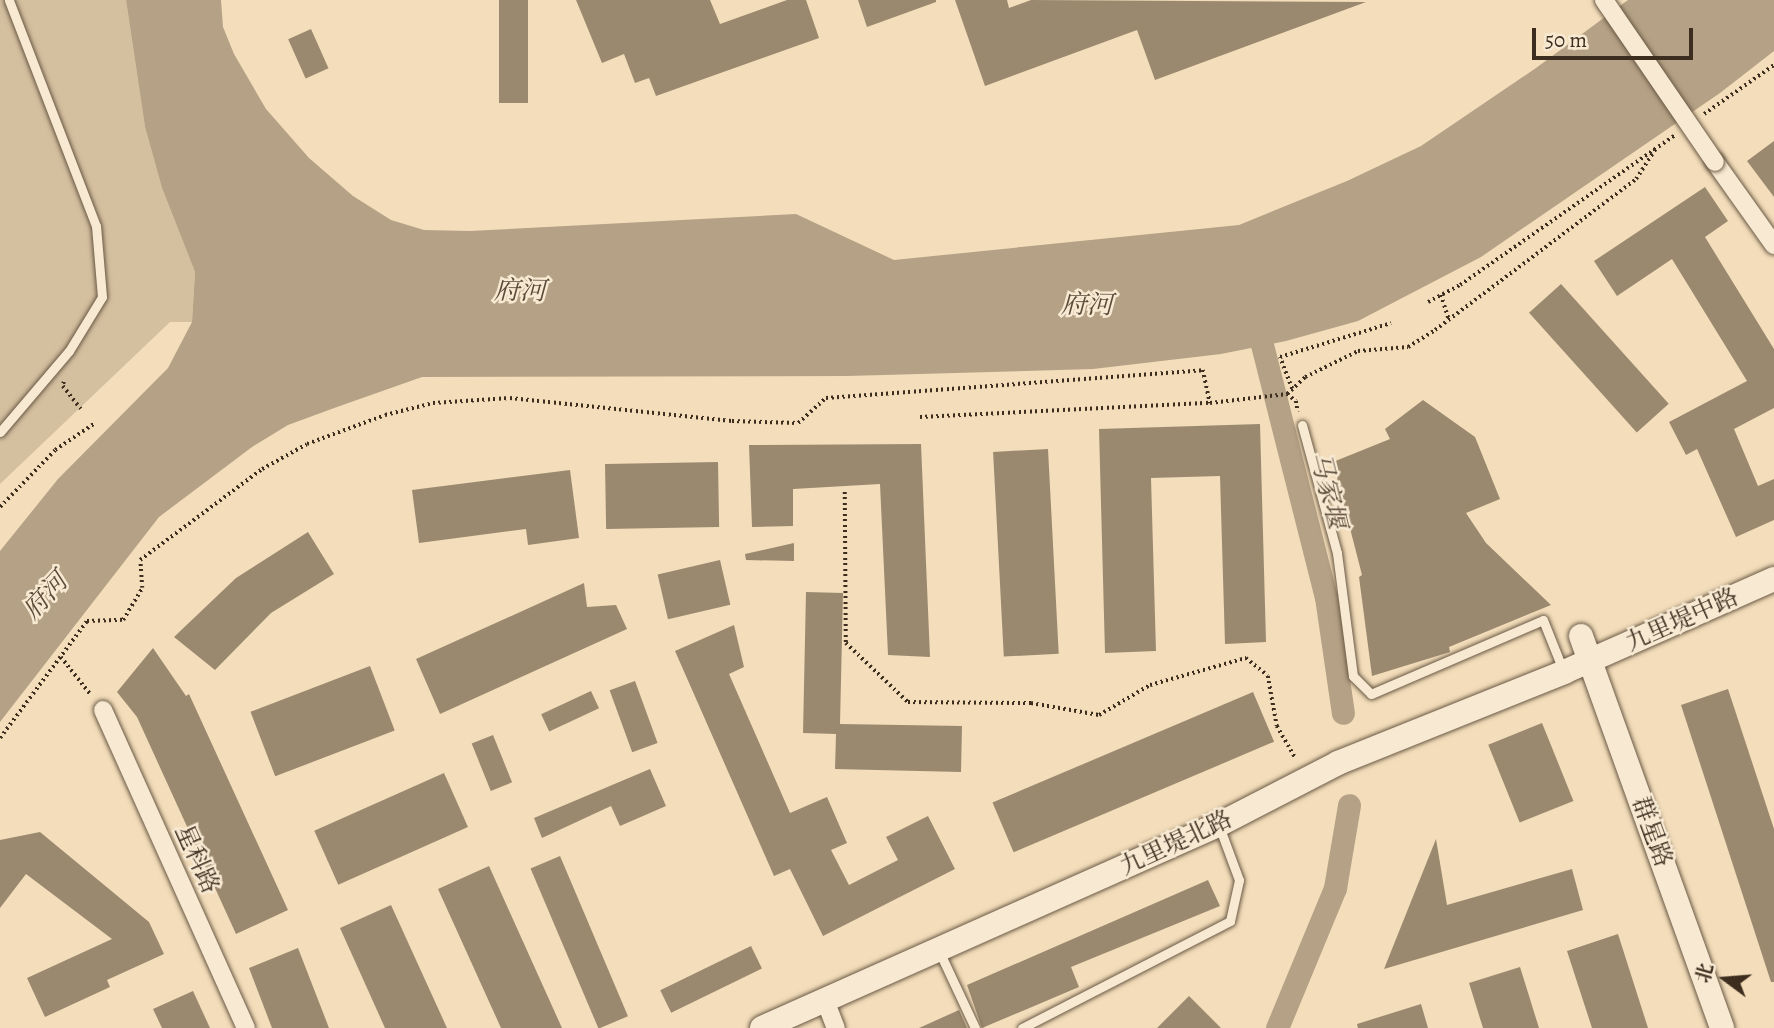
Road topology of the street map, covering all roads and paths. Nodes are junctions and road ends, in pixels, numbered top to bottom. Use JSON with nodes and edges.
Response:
{"nodes":[{"id":1,"x":9,"y":0,"type":"edge"},
{"id":2,"x":1604,"y":0,"type":"edge"},
{"id":3,"x":1774,"y":65,"type":"edge"},
{"id":4,"x":1703,"y":115,"type":"dead end"},
{"id":5,"x":1680,"y":131,"type":"dead end"},
{"id":6,"x":1657,"y":147,"type":"junction"},
{"id":7,"x":1774,"y":245,"type":"edge"},
{"id":8,"x":1441,"y":295,"type":"junction"},
{"id":9,"x":1428,"y":302,"type":"dead end"},
{"id":10,"x":1449,"y":319,"type":"junction"},
{"id":11,"x":1391,"y":323,"type":"dead end"},
{"id":12,"x":69,"y":351,"type":"junction"},
{"id":13,"x":1292,"y":389,"type":"junction"},
{"id":14,"x":1287,"y":394,"type":"junction"},
{"id":15,"x":1210,"y":403,"type":"junction"},
{"id":16,"x":80,"y":409,"type":"dead end"},
{"id":17,"x":919,"y":417,"type":"dead end"},
{"id":18,"x":95,"y":424,"type":"dead end"},
{"id":19,"x":1301,"y":425,"type":"joint"},
{"id":20,"x":0,"y":432,"type":"edge"},
{"id":21,"x":845,"y":492,"type":"dead end"},
{"id":22,"x":0,"y":507,"type":"edge"},
{"id":23,"x":1774,"y":579,"type":"edge"},
{"id":24,"x":1581,"y":636,"type":"dead end"},
{"id":25,"x":61,"y":656,"type":"junction"},
{"id":26,"x":1590,"y":660,"type":"junction"},
{"id":27,"x":1564,"y":672,"type":"junction"},
{"id":28,"x":103,"y":710,"type":"joint"},
{"id":29,"x":0,"y":738,"type":"edge"},
{"id":30,"x":1308,"y":779,"type":"junction"},
{"id":31,"x":1218,"y":825,"type":"junction"},
{"id":32,"x":938,"y":949,"type":"junction"},
{"id":33,"x":825,"y":1000,"type":"junction"},
{"id":34,"x":246,"y":1028,"type":"edge"},
{"id":35,"x":762,"y":1028,"type":"edge"},
{"id":36,"x":836,"y":1028,"type":"edge"},
{"id":37,"x":975,"y":1028,"type":"edge"},
{"id":38,"x":1022,"y":1028,"type":"edge"},
{"id":39,"x":1722,"y":1028,"type":"edge"}],
"edges":[{"from":1,"to":12,"type":"lane"},
{"from":2,"to":7,"type":"street","bridge":true},
{"from":3,"to":4,"type":"path"},
{"from":5,"to":6,"type":"path"},
{"from":6,"to":8,"type":"path"},
{"from":6,"to":10,"type":"path"},
{"from":8,"to":9,"type":"path"},
{"from":8,"to":10,"type":"path"},
{"from":10,"to":13,"type":"path"},
{"from":11,"to":13,"type":"path"},
{"from":12,"to":16,"type":"path"},
{"from":12,"to":20,"type":"lane"},
{"from":13,"to":14,"type":"path"},
{"from":14,"to":15,"type":"path"},
{"from":14,"to":19,"type":"path"},
{"from":15,"to":17,"type":"path"},
{"from":15,"to":25,"type":"path"},
{"from":18,"to":22,"type":"path"},
{"from":19,"to":27,"type":"lane"},
{"from":21,"to":30,"type":"path"},
{"from":23,"to":26,"type":"street","name":"九里堤中路"},
{"from":24,"to":26,"type":"street","name":"群星路"},
{"from":25,"to":28,"type":"path"},
{"from":25,"to":29,"type":"path"},
{"from":26,"to":27,"type":"street","name":"九里堤北路"},
{"from":26,"to":39,"type":"street","name":"群星路"},
{"from":27,"to":30,"type":"street","name":"九里堤北路"},
{"from":28,"to":34,"type":"street","name":"星科路"},
{"from":30,"to":31,"type":"street","name":"九里堤北路"},
{"from":31,"to":32,"type":"street","name":"九里堤北路"},
{"from":31,"to":38,"type":"lane"},
{"from":32,"to":33,"type":"street","name":"九里堤北路"},
{"from":32,"to":37,"type":"lane"},
{"from":33,"to":35,"type":"street","name":"九里堤北路"},
{"from":33,"to":36,"type":"street"}]}
